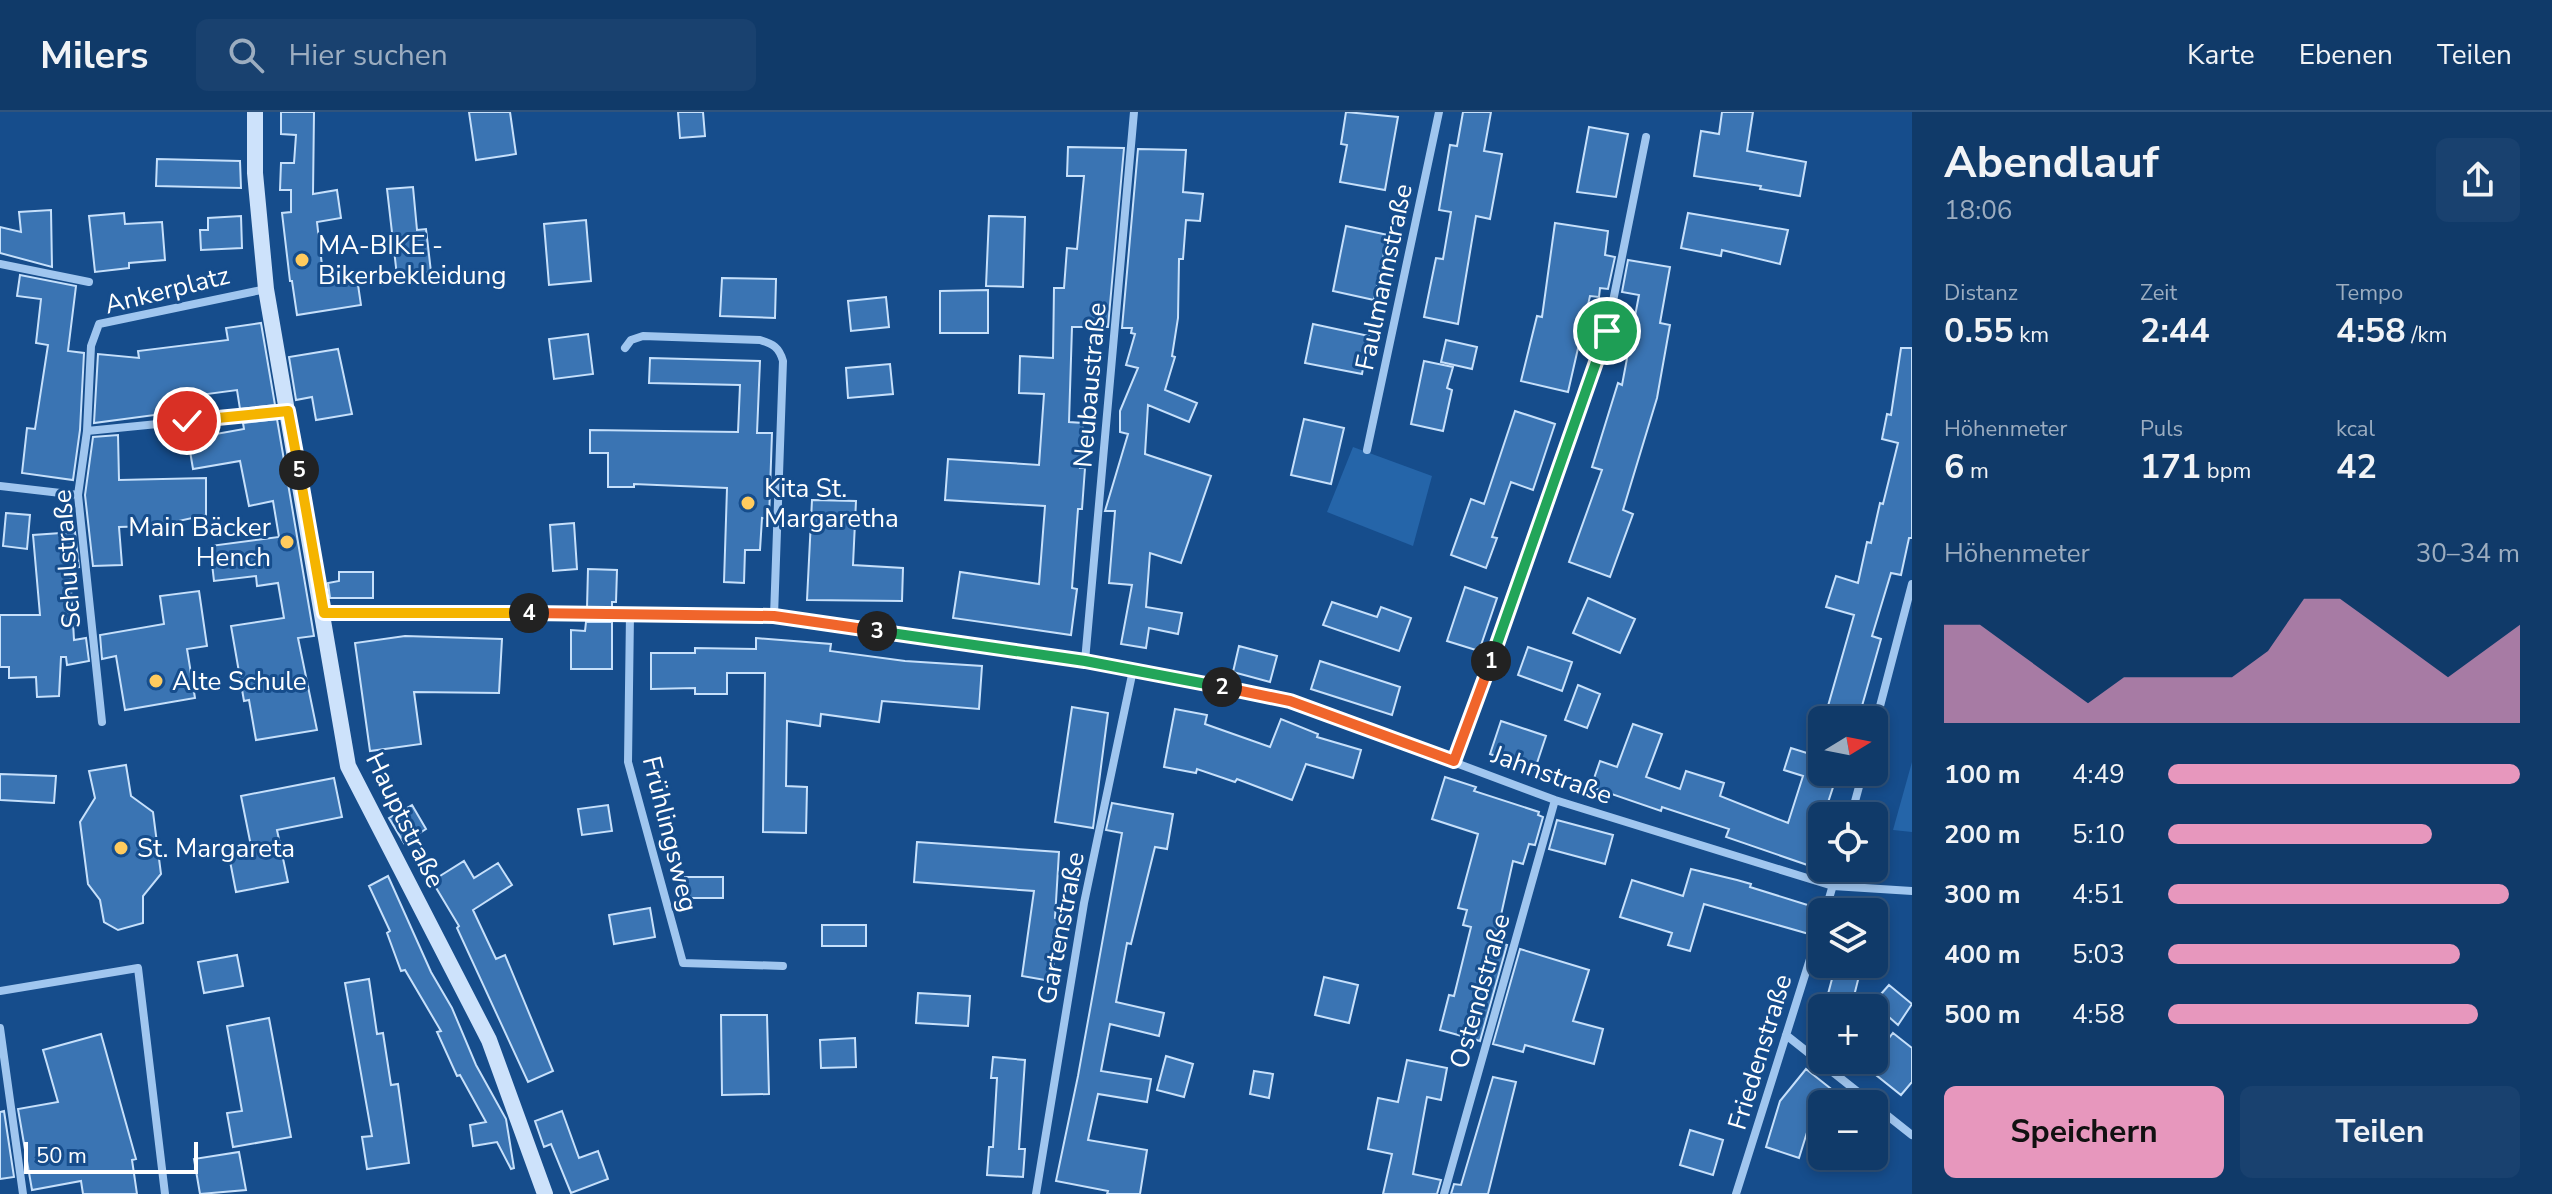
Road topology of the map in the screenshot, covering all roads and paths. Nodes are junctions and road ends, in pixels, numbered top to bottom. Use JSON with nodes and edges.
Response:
{"nodes":[{"id":1,"x":255,"y":112,"type":"edge"},
{"id":2,"x":1134,"y":112,"type":"edge"},
{"id":3,"x":1439,"y":112,"type":"edge"},
{"id":4,"x":1646,"y":137,"type":"dead end"},
{"id":5,"x":0,"y":264,"type":"edge"},
{"id":6,"x":89,"y":282,"type":"dead end"},
{"id":7,"x":266,"y":289,"type":"junction"},
{"id":8,"x":91,"y":346,"type":"joint"},
{"id":9,"x":625,"y":348,"type":"dead end"},
{"id":10,"x":288,"y":411,"type":"junction"},
{"id":11,"x":87,"y":431,"type":"junction"},
{"id":12,"x":1367,"y":450,"type":"dead end"},
{"id":13,"x":0,"y":486,"type":"edge"},
{"id":14,"x":78,"y":495,"type":"junction"},
{"id":15,"x":1912,"y":584,"type":"edge"},
{"id":16,"x":324,"y":613,"type":"junction"},
{"id":17,"x":630,"y":614,"type":"junction"},
{"id":18,"x":774,"y":616,"type":"junction"},
{"id":19,"x":1085,"y":661,"type":"junction"},
{"id":20,"x":1133,"y":670,"type":"junction"},
{"id":21,"x":1880,"y":706,"type":"edge"},
{"id":22,"x":102,"y":722,"type":"dead end"},
{"id":23,"x":1454,"y":761,"type":"junction"},
{"id":24,"x":1555,"y":800,"type":"junction"},
{"id":25,"x":1834,"y":882,"type":"edge"},
{"id":26,"x":1833,"y":886,"type":"junction"},
{"id":27,"x":1912,"y":891,"type":"edge"},
{"id":28,"x":1829,"y":898,"type":"edge"},
{"id":29,"x":1808,"y":965,"type":"edge"},
{"id":30,"x":783,"y":966,"type":"dead end"},
{"id":31,"x":0,"y":991,"type":"edge"},
{"id":32,"x":0,"y":1028,"type":"edge"},
{"id":33,"x":1786,"y":1035,"type":"junction"},
{"id":34,"x":1855,"y":1090,"type":"edge"},
{"id":35,"x":1888,"y":1116,"type":"edge"},
{"id":36,"x":1912,"y":1135,"type":"edge"},
{"id":37,"x":23,"y":1194,"type":"edge"},
{"id":38,"x":165,"y":1194,"type":"edge"},
{"id":39,"x":545,"y":1194,"type":"edge"},
{"id":40,"x":1036,"y":1194,"type":"edge"},
{"id":41,"x":1444,"y":1194,"type":"edge"},
{"id":42,"x":1736,"y":1194,"type":"edge"}],
"edges":[{"from":1,"to":7,"type":"street","name":"Hauptstraße"},
{"from":2,"to":19,"type":"street","name":"Neubaustraße"},
{"from":3,"to":12,"type":"street","name":"Faulmannstraße"},
{"from":4,"to":23,"type":"street"},
{"from":5,"to":6,"type":"street"},
{"from":7,"to":8,"type":"street","name":"Ankerplatz"},
{"from":7,"to":10,"type":"street","name":"Hauptstraße"},
{"from":8,"to":11,"type":"street","name":"Schulstraße"},
{"from":9,"to":18,"type":"street"},
{"from":10,"to":11,"type":"street"},
{"from":10,"to":16,"type":"street","name":"Hauptstraße"},
{"from":11,"to":14,"type":"street","name":"Schulstraße"},
{"from":13,"to":14,"type":"street"},
{"from":14,"to":22,"type":"street","name":"Schulstraße"},
{"from":15,"to":21,"type":"street"},
{"from":16,"to":17,"type":"street","name":"Jahnstraße"},
{"from":16,"to":39,"type":"street","name":"Hauptstraße"},
{"from":17,"to":18,"type":"street","name":"Jahnstraße"},
{"from":17,"to":30,"type":"street","name":"Frühlingsweg"},
{"from":18,"to":19,"type":"street","name":"Jahnstraße"},
{"from":19,"to":20,"type":"street","name":"Jahnstraße"},
{"from":20,"to":23,"type":"street","name":"Jahnstraße"},
{"from":20,"to":40,"type":"street","name":"Gartenstraße"},
{"from":23,"to":24,"type":"street","name":"Jahnstraße"},
{"from":24,"to":26,"type":"street","name":"Jahnstraße"},
{"from":24,"to":41,"type":"street","name":"Ostendstraße"},
{"from":25,"to":26,"type":"street"},
{"from":26,"to":27,"type":"street","name":"Jahnstraße"},
{"from":26,"to":28,"type":"street"},
{"from":29,"to":33,"type":"street","name":"Friedenstraße"},
{"from":31,"to":38,"type":"street"},
{"from":32,"to":37,"type":"street"},
{"from":33,"to":34,"type":"street"},
{"from":33,"to":42,"type":"street","name":"Friedenstraße"},
{"from":35,"to":36,"type":"street"}]}
